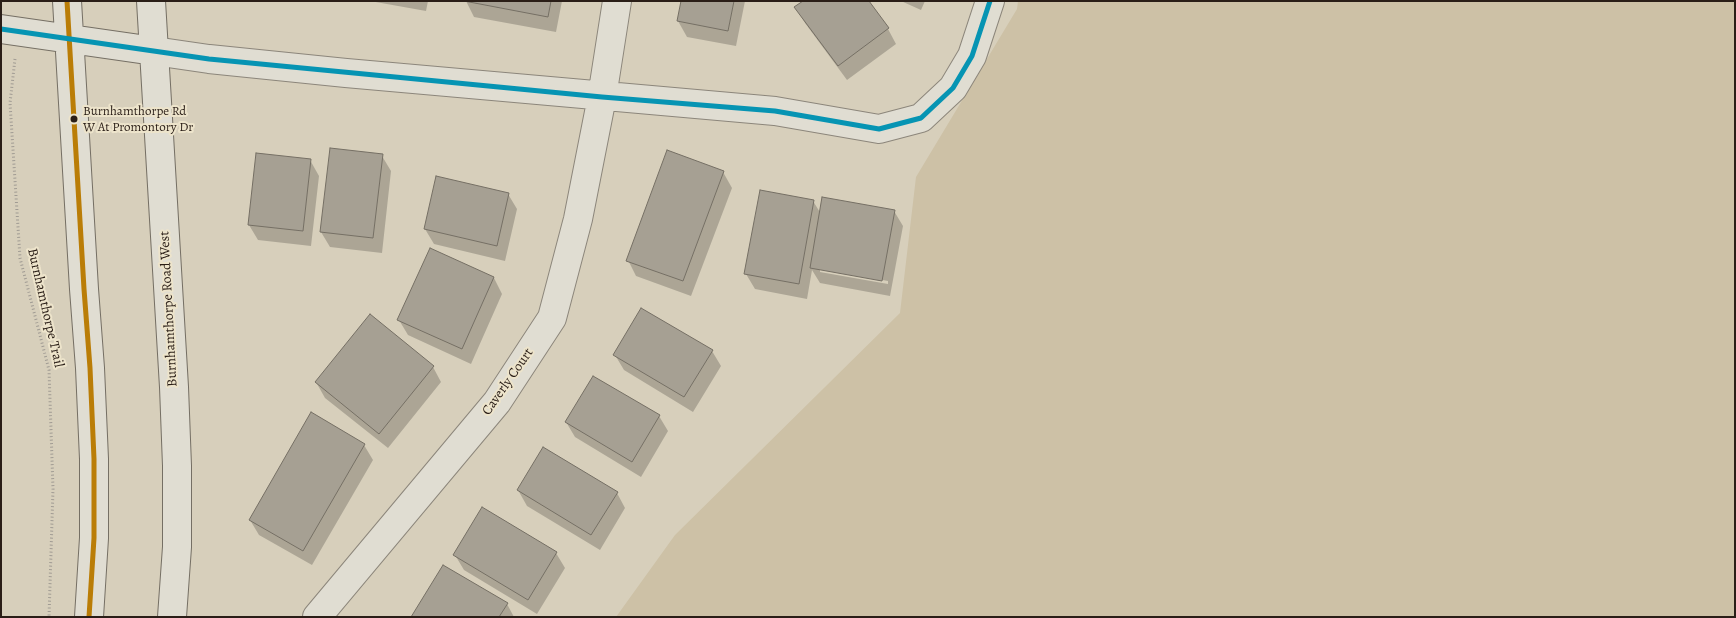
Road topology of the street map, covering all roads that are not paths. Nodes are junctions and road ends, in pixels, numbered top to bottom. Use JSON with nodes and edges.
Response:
{"nodes":[{"id":1,"x":67,"y":1,"type":"edge"},
{"id":2,"x":151,"y":1,"type":"edge"},
{"id":3,"x":617,"y":1,"type":"edge"},
{"id":4,"x":990,"y":1,"type":"edge"},
{"id":5,"x":1,"y":28,"type":"edge"},
{"id":6,"x":69,"y":38,"type":"junction"},
{"id":7,"x":154,"y":51,"type":"junction"},
{"id":8,"x":602,"y":97,"type":"junction"},
{"id":9,"x":89,"y":617,"type":"edge"},
{"id":10,"x":172,"y":617,"type":"edge"},
{"id":11,"x":317,"y":617,"type":"edge"}],
"edges":[{"from":1,"to":6,"type":"street"},
{"from":2,"to":7,"type":"street","name":"Burnhamthorpe Road West"},
{"from":3,"to":8,"type":"street","name":"Caverly Court"},
{"from":4,"to":8,"type":"street"},
{"from":5,"to":6,"type":"street"},
{"from":6,"to":7,"type":"street"},
{"from":6,"to":9,"type":"street"},
{"from":7,"to":8,"type":"street"},
{"from":7,"to":10,"type":"street","name":"Burnhamthorpe Road West"},
{"from":8,"to":11,"type":"street","name":"Caverly Court"}]}
